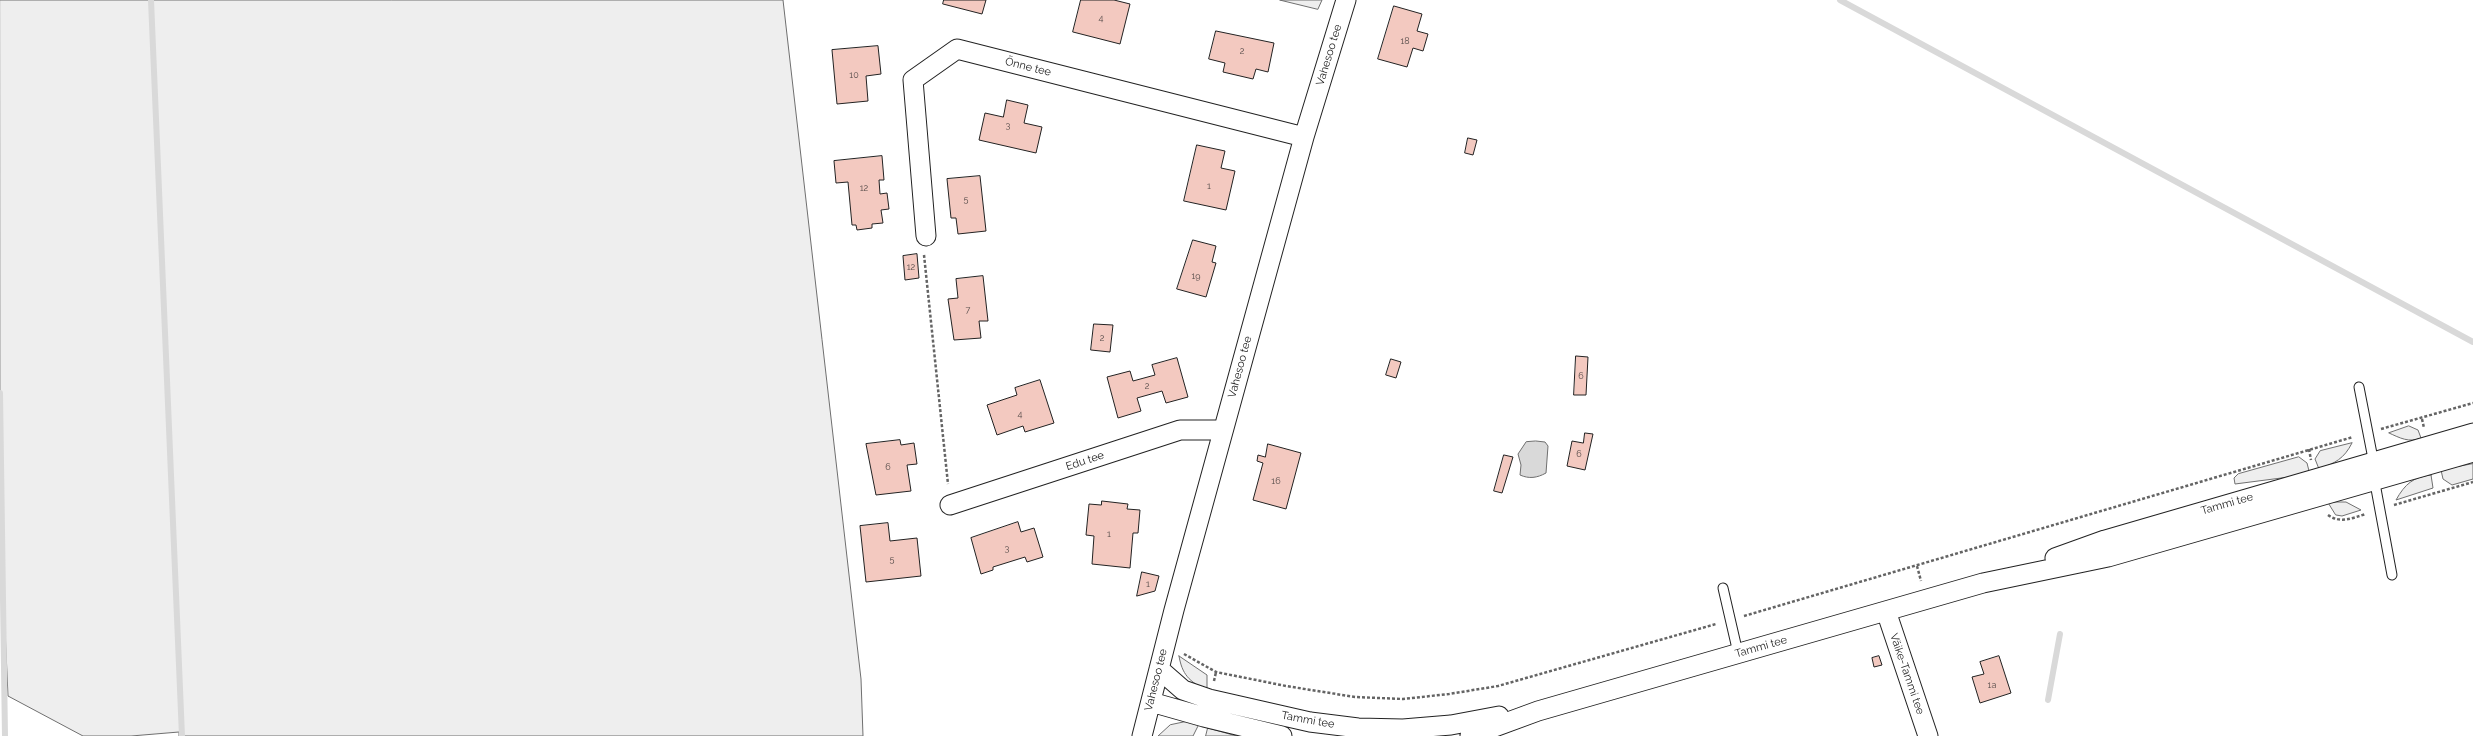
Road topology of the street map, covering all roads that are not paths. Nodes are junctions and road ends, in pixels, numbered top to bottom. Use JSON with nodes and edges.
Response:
{"nodes":[{"id":1,"x":1346,"y":0,"type":"edge"},
{"id":2,"x":1304,"y":137,"type":"junction"},
{"id":3,"x":926,"y":236,"type":"road end"},
{"id":4,"x":2359,"y":386,"type":"dead end"},
{"id":5,"x":1223,"y":430,"type":"junction"},
{"id":6,"x":2473,"y":433,"type":"edge"},
{"id":7,"x":2473,"y":452,"type":"edge"},
{"id":8,"x":2375,"y":461,"type":"junction"},
{"id":9,"x":2374,"y":481,"type":"junction"},
{"id":10,"x":954,"y":504,"type":"road end"},
{"id":11,"x":2392,"y":575,"type":"dead end"},
{"id":12,"x":1983,"y":583,"type":"junction"},
{"id":13,"x":1723,"y":588,"type":"dead end"},
{"id":14,"x":1886,"y":611,"type":"junction"},
{"id":15,"x":1738,"y":653,"type":"junction"},
{"id":16,"x":1159,"y":669,"type":"junction"},
{"id":17,"x":1152,"y":702,"type":"junction"},
{"id":18,"x":1538,"y":711,"type":"junction"},
{"id":19,"x":1142,"y":736,"type":"edge"},
{"id":20,"x":1282,"y":736,"type":"edge"},
{"id":21,"x":1470,"y":736,"type":"edge"},
{"id":22,"x":1928,"y":736,"type":"edge"}],
"edges":[{"from":1,"to":2,"type":"street","name":"Vahesoo tee"},
{"from":2,"to":3,"type":"street","name":"Õnne tee"},
{"from":2,"to":5,"type":"street","name":"Vahesoo tee"},
{"from":4,"to":8,"type":"lane"},
{"from":5,"to":10,"type":"street","name":"Edu tee"},
{"from":5,"to":16,"type":"street","name":"Vahesoo tee"},
{"from":6,"to":8,"type":"street","name":"Tammi tee"},
{"from":7,"to":9,"type":"street","name":"Tammi tee"},
{"from":8,"to":9,"type":"lane"},
{"from":8,"to":12,"type":"street","name":"Tammi tee"},
{"from":9,"to":11,"type":"lane"},
{"from":9,"to":12,"type":"street","name":"Tammi tee"},
{"from":12,"to":14,"type":"street","name":"Tammi tee"},
{"from":13,"to":15,"type":"lane"},
{"from":14,"to":15,"type":"street","name":"Tammi tee"},
{"from":14,"to":22,"type":"street","name":"Väike-Tammi tee"},
{"from":15,"to":18,"type":"street","name":"Tammi tee"},
{"from":16,"to":17,"type":"street","name":"Vahesoo tee"},
{"from":16,"to":18,"type":"street","name":"Tammi tee"},
{"from":17,"to":19,"type":"street","name":"Vahesoo tee"},
{"from":17,"to":20,"type":"street","name":"Tammi tee"},
{"from":18,"to":21,"type":"street","name":"Tammi tee"}]}
